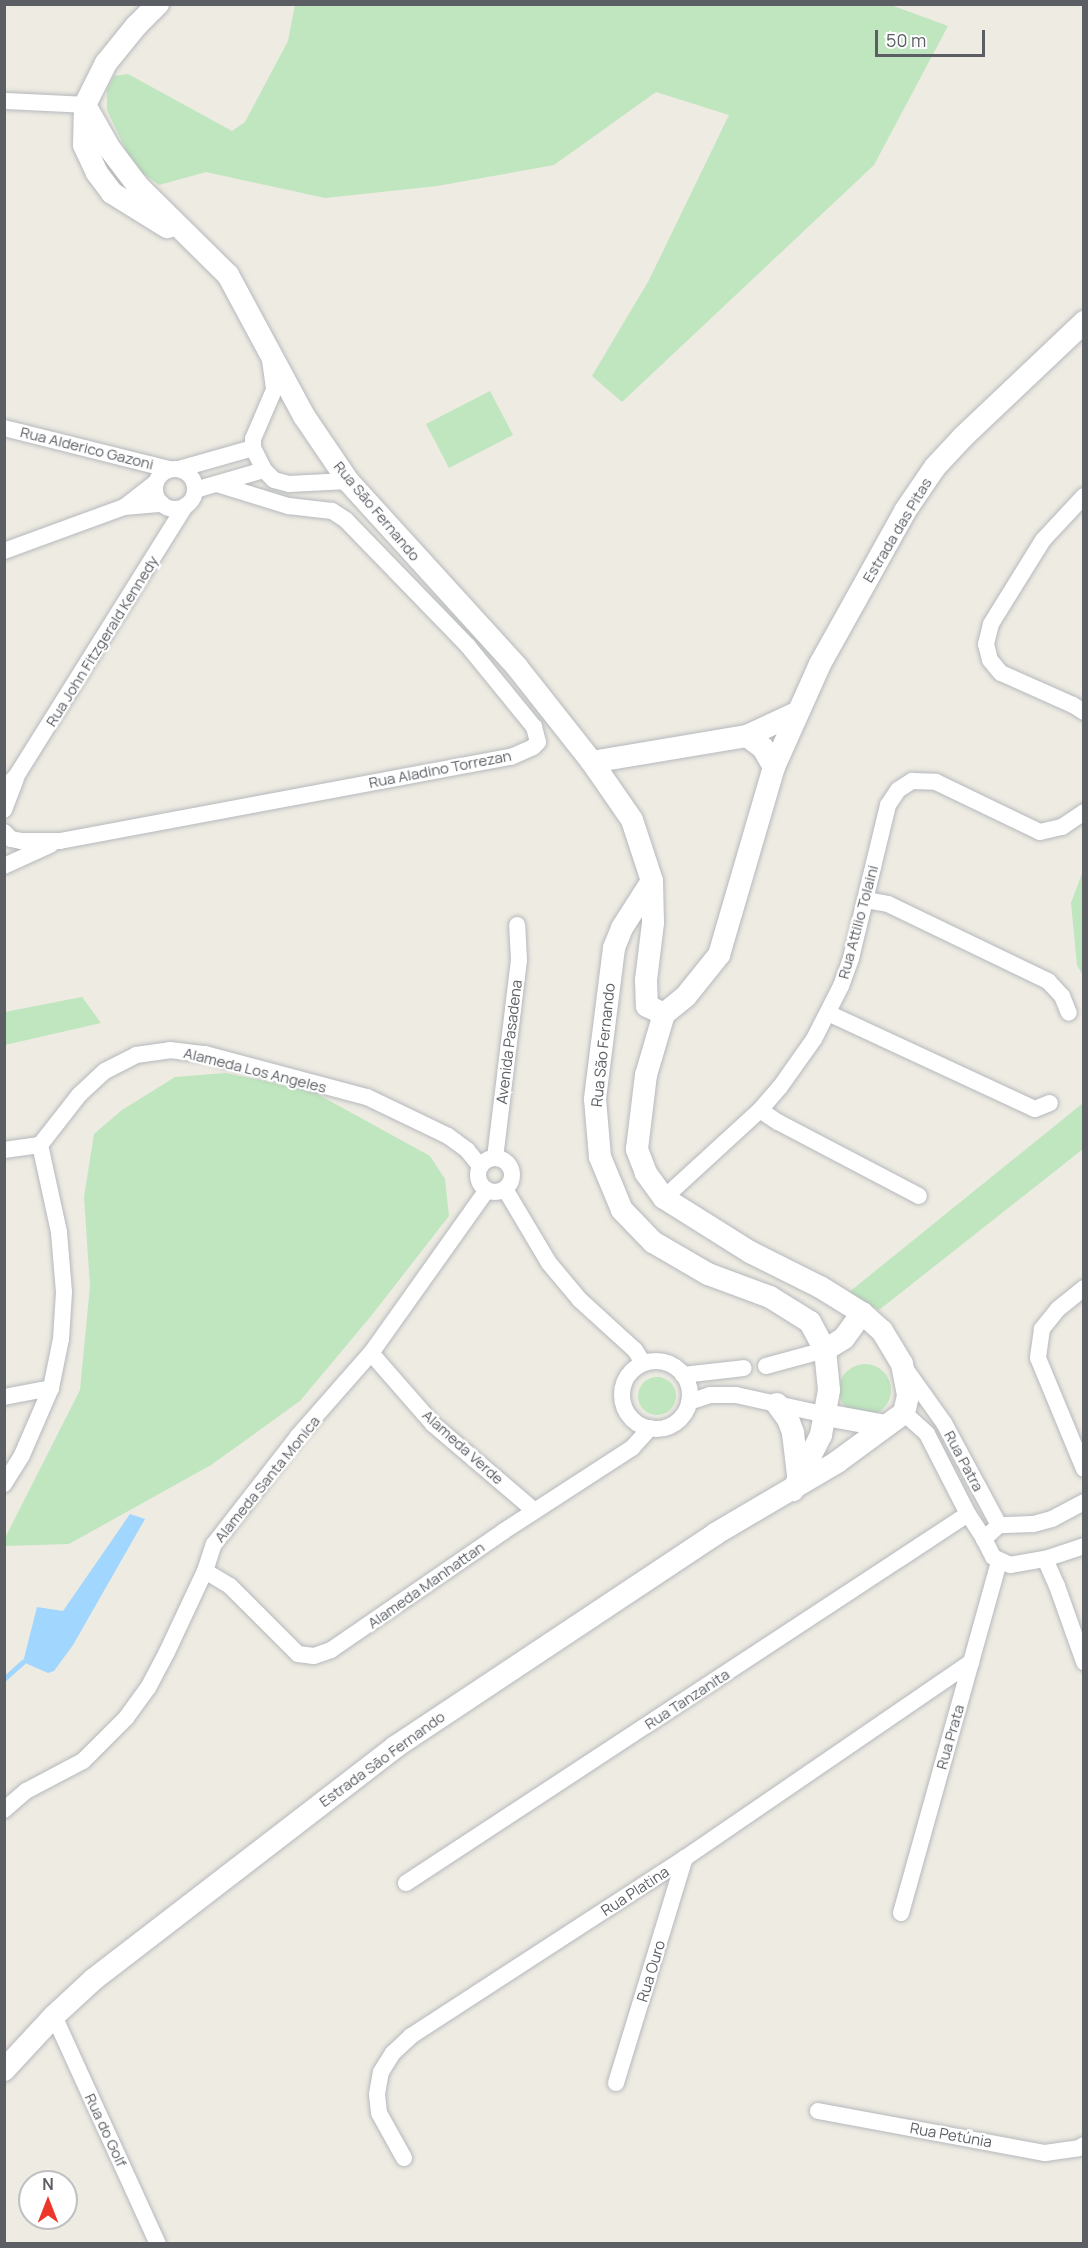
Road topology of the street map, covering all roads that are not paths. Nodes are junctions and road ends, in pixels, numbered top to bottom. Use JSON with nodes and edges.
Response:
{"nodes":[{"id":1,"x":158,"y":4,"type":"edge"},
{"id":2,"x":4,"y":101,"type":"edge"},
{"id":3,"x":85,"y":108,"type":"junction"},
{"id":4,"x":1080,"y":329,"type":"edge"},
{"id":5,"x":268,"y":348,"type":"junction"},
{"id":6,"x":4,"y":428,"type":"edge"},
{"id":7,"x":253,"y":448,"type":"junction"},
{"id":8,"x":174,"y":469,"type":"junction"},
{"id":9,"x":264,"y":470,"type":"junction"},
{"id":10,"x":348,"y":481,"type":"junction"},
{"id":11,"x":155,"y":483,"type":"junction"},
{"id":12,"x":220,"y":485,"type":"junction"},
{"id":13,"x":195,"y":490,"type":"junction"},
{"id":14,"x":1083,"y":496,"type":"edge"},
{"id":15,"x":162,"y":504,"type":"junction"},
{"id":16,"x":185,"y":506,"type":"junction"},
{"id":17,"x":124,"y":507,"type":"junction"},
{"id":18,"x":4,"y":551,"type":"edge"},
{"id":19,"x":1082,"y":707,"type":"edge"},
{"id":20,"x":796,"y":713,"type":"junction"},
{"id":21,"x":747,"y":736,"type":"junction"},
{"id":22,"x":592,"y":762,"type":"junction"},
{"id":23,"x":774,"y":768,"type":"junction"},
{"id":24,"x":17,"y":775,"type":"junction"},
{"id":25,"x":4,"y":789,"type":"edge"},
{"id":26,"x":4,"y":810,"type":"edge"},
{"id":27,"x":1083,"y":812,"type":"edge"},
{"id":28,"x":4,"y":832,"type":"edge"},
{"id":29,"x":60,"y":841,"type":"junction"},
{"id":30,"x":4,"y":866,"type":"edge"},
{"id":31,"x":652,"y":881,"type":"junction"},
{"id":32,"x":866,"y":900,"type":"junction"},
{"id":33,"x":517,"y":925,"type":"dead end"},
{"id":34,"x":1069,"y":1012,"type":"dead end"},
{"id":35,"x":828,"y":1013,"type":"junction"},
{"id":36,"x":664,"y":1014,"type":"junction"},
{"id":37,"x":1050,"y":1102,"type":"dead end"},
{"id":38,"x":760,"y":1110,"type":"junction"},
{"id":39,"x":40,"y":1145,"type":"junction"},
{"id":40,"x":4,"y":1150,"type":"edge"},
{"id":41,"x":488,"y":1162,"type":"junction"},
{"id":42,"x":505,"y":1189,"type":"junction"},
{"id":43,"x":486,"y":1191,"type":"junction"},
{"id":44,"x":919,"y":1196,"type":"dead end"},
{"id":45,"x":664,"y":1198,"type":"junction"},
{"id":46,"x":1083,"y":1288,"type":"edge"},
{"id":47,"x":862,"y":1313,"type":"junction"},
{"id":48,"x":825,"y":1350,"type":"junction"},
{"id":49,"x":371,"y":1353,"type":"junction"},
{"id":50,"x":643,"y":1363,"type":"junction"},
{"id":51,"x":902,"y":1364,"type":"junction"},
{"id":52,"x":766,"y":1366,"type":"dead end"},
{"id":53,"x":744,"y":1368,"type":"dead end"},
{"id":54,"x":683,"y":1375,"type":"junction"},
{"id":55,"x":51,"y":1388,"type":"junction"},
{"id":56,"x":4,"y":1397,"type":"edge"},
{"id":57,"x":689,"y":1402,"type":"junction"},
{"id":58,"x":777,"y":1404,"type":"junction"},
{"id":59,"x":826,"y":1415,"type":"junction"},
{"id":60,"x":895,"y":1419,"type":"junction"},
{"id":61,"x":944,"y":1423,"type":"junction"},
{"id":62,"x":650,"y":1428,"type":"junction"},
{"id":63,"x":927,"y":1434,"type":"junction"},
{"id":64,"x":1083,"y":1469,"type":"edge"},
{"id":65,"x":795,"y":1483,"type":"junction"},
{"id":66,"x":4,"y":1484,"type":"edge"},
{"id":67,"x":1083,"y":1502,"type":"edge"},
{"id":68,"x":535,"y":1511,"type":"junction"},
{"id":69,"x":968,"y":1514,"type":"junction"},
{"id":70,"x":999,"y":1525,"type":"junction"},
{"id":71,"x":984,"y":1539,"type":"junction"},
{"id":72,"x":1083,"y":1546,"type":"edge"},
{"id":73,"x":1045,"y":1559,"type":"junction"},
{"id":74,"x":999,"y":1561,"type":"junction"},
{"id":75,"x":205,"y":1571,"type":"junction"},
{"id":76,"x":971,"y":1662,"type":"junction"},
{"id":77,"x":1083,"y":1662,"type":"edge"},
{"id":78,"x":4,"y":1810,"type":"edge"},
{"id":79,"x":685,"y":1858,"type":"junction"},
{"id":80,"x":406,"y":1883,"type":"dead end"},
{"id":81,"x":901,"y":1913,"type":"dead end"},
{"id":82,"x":54,"y":2016,"type":"junction"},
{"id":83,"x":4,"y":2070,"type":"edge"},
{"id":84,"x":616,"y":2083,"type":"dead end"},
{"id":85,"x":819,"y":2111,"type":"dead end"},
{"id":86,"x":1083,"y":2145,"type":"edge"},
{"id":87,"x":404,"y":2158,"type":"dead end"},
{"id":88,"x":158,"y":2244,"type":"edge"}],
"edges":[{"from":1,"to":3,"type":"main road"},
{"from":2,"to":3,"type":"street"},
{"from":3,"to":5,"type":"main road","name":"Rua São Fernando"},
{"from":4,"to":20,"type":"main road","name":"Estrada das Pitas"},
{"from":5,"to":7,"type":"street"},
{"from":5,"to":10,"type":"main road","name":"Rua São Fernando"},
{"from":6,"to":8,"type":"street","name":"Rua Alderico Gazoni"},
{"from":7,"to":8,"type":"street"},
{"from":7,"to":9,"type":"street"},
{"from":8,"to":11,"type":"street"},
{"from":8,"to":13,"type":"street"},
{"from":9,"to":10,"type":"street"},
{"from":9,"to":12,"type":"street"},
{"from":10,"to":22,"type":"main road","name":"Rua São Fernando"},
{"from":11,"to":15,"type":"street"},
{"from":11,"to":17,"type":"street"},
{"from":12,"to":13,"type":"street"},
{"from":12,"to":29,"type":"street","name":"Rua Aladino Torrezan"},
{"from":13,"to":16,"type":"street"},
{"from":14,"to":19,"type":"street"},
{"from":15,"to":16,"type":"street"},
{"from":15,"to":17,"type":"street"},
{"from":16,"to":24,"type":"street","name":"Rua John Fitzgerald Kennedy"},
{"from":17,"to":18,"type":"street"},
{"from":20,"to":21,"type":"main road"},
{"from":20,"to":23,"type":"main road","name":"Estrada das Pitas"},
{"from":21,"to":22,"type":"main road"},
{"from":21,"to":23,"type":"main road"},
{"from":22,"to":31,"type":"main road","name":"Rua São Fernando"},
{"from":23,"to":36,"type":"main road"},
{"from":24,"to":25,"type":"street"},
{"from":24,"to":26,"type":"street"},
{"from":27,"to":32,"type":"street","name":"Rua Attilio Tolaini"},
{"from":28,"to":29,"type":"street"},
{"from":29,"to":30,"type":"street"},
{"from":31,"to":36,"type":"main road","name":"Rua São Fernando"},
{"from":31,"to":48,"type":"main road","name":"Rua São Fernando"},
{"from":32,"to":34,"type":"street"},
{"from":32,"to":35,"type":"street","name":"Rua Attilio Tolaini"},
{"from":33,"to":41,"type":"street","name":"Avenida Pasadena"},
{"from":35,"to":37,"type":"street"},
{"from":35,"to":38,"type":"street","name":"Rua Attilio Tolaini"},
{"from":36,"to":45,"type":"main road"},
{"from":38,"to":44,"type":"street"},
{"from":38,"to":45,"type":"street","name":"Rua Attilio Tolaini"},
{"from":39,"to":40,"type":"street"},
{"from":39,"to":41,"type":"street","name":"Alameda Los Angeles"},
{"from":39,"to":55,"type":"street"},
{"from":41,"to":42,"type":"street"},
{"from":41,"to":43,"type":"street"},
{"from":42,"to":43,"type":"street"},
{"from":42,"to":50,"type":"street"},
{"from":43,"to":49,"type":"street","name":"Alameda Santa Monica"},
{"from":45,"to":47,"type":"main road"},
{"from":46,"to":64,"type":"street"},
{"from":47,"to":48,"type":"main road"},
{"from":47,"to":51,"type":"main road"},
{"from":48,"to":52,"type":"street"},
{"from":48,"to":59,"type":"main road","name":"Rua São Fernando"},
{"from":49,"to":68,"type":"street","name":"Alameda Verde"},
{"from":49,"to":75,"type":"street","name":"Alameda Santa Monica"},
{"from":50,"to":54,"type":"street"},
{"from":50,"to":62,"type":"street"},
{"from":51,"to":60,"type":"main road"},
{"from":51,"to":61,"type":"street","name":"Rua Patra"},
{"from":53,"to":54,"type":"street"},
{"from":54,"to":57,"type":"street"},
{"from":55,"to":56,"type":"street"},
{"from":55,"to":66,"type":"street"},
{"from":57,"to":58,"type":"street"},
{"from":57,"to":62,"type":"street"},
{"from":58,"to":59,"type":"street"},
{"from":58,"to":65,"type":"main road"},
{"from":59,"to":60,"type":"main road"},
{"from":59,"to":65,"type":"main road","name":"Rua São Fernando"},
{"from":60,"to":63,"type":"street"},
{"from":60,"to":65,"type":"main road","name":"Estrada São Fernando"},
{"from":61,"to":63,"type":"street"},
{"from":61,"to":70,"type":"street","name":"Rua Patra"},
{"from":62,"to":68,"type":"street","name":"Alameda Manhattan"},
{"from":63,"to":69,"type":"street"},
{"from":65,"to":82,"type":"main road","name":"Estrada São Fernando"},
{"from":67,"to":70,"type":"street"},
{"from":68,"to":75,"type":"street","name":"Alameda Manhattan"},
{"from":69,"to":71,"type":"street"},
{"from":69,"to":80,"type":"street","name":"Rua Tanzanita"},
{"from":70,"to":71,"type":"street"},
{"from":71,"to":74,"type":"street"},
{"from":72,"to":73,"type":"street"},
{"from":73,"to":74,"type":"street"},
{"from":73,"to":77,"type":"street"},
{"from":74,"to":76,"type":"street","name":"Rua Prata"},
{"from":75,"to":78,"type":"street","name":"Alameda Santa Monica"},
{"from":76,"to":79,"type":"street","name":"Rua Platina"},
{"from":76,"to":81,"type":"street","name":"Rua Prata"},
{"from":79,"to":84,"type":"street","name":"Rua Ouro"},
{"from":79,"to":87,"type":"street","name":"Rua Platina"},
{"from":82,"to":83,"type":"main road","name":"Estrada São Fernando"},
{"from":82,"to":88,"type":"street","name":"Rua do Golf"},
{"from":85,"to":86,"type":"street","name":"Rua Petúnia"}]}
